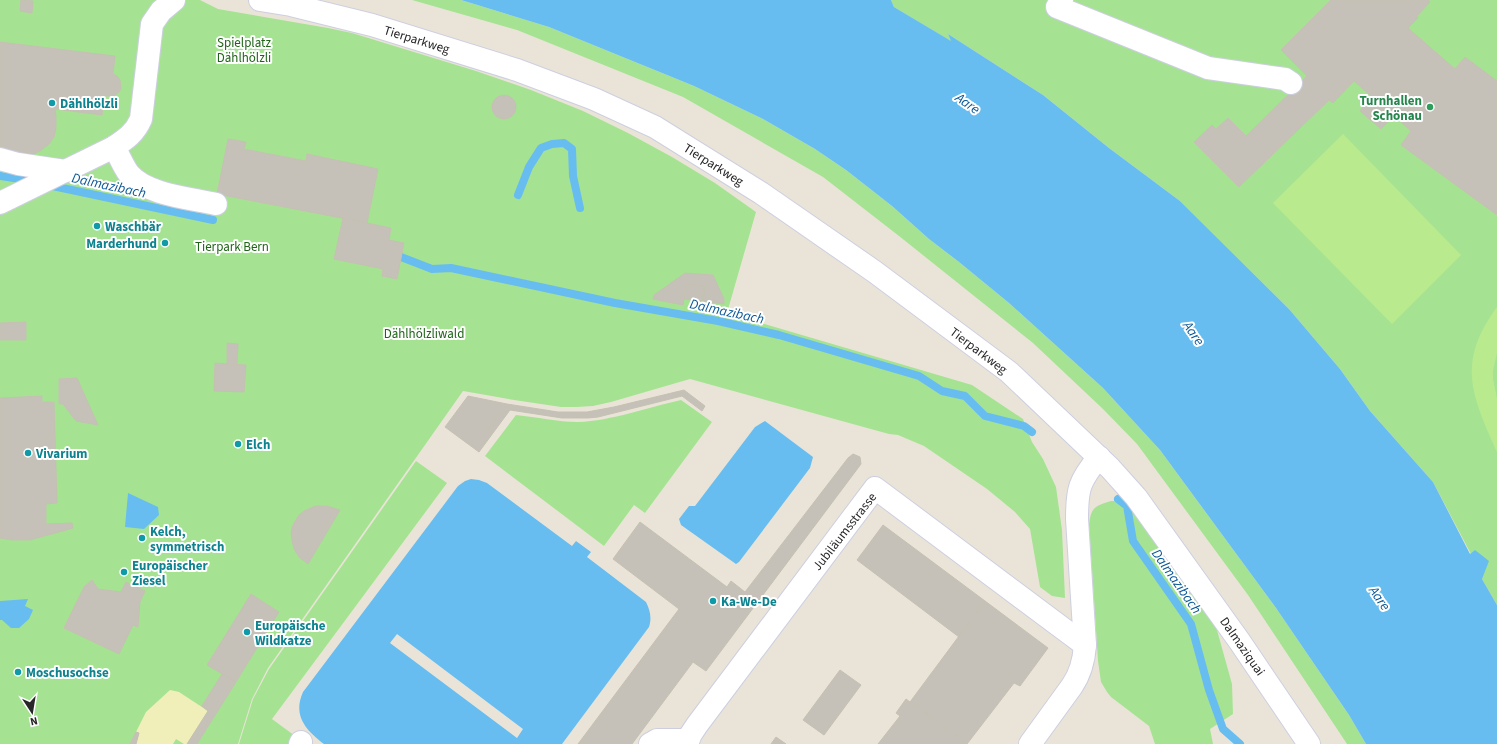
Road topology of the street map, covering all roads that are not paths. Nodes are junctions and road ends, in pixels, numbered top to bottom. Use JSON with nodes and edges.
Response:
{"nodes":[{"id":1,"x":174,"y":0,"type":"edge"},
{"id":2,"x":260,"y":0,"type":"edge"},
{"id":3,"x":1062,"y":0,"type":"edge"},
{"id":4,"x":1291,"y":83,"type":"dead end"},
{"id":5,"x":114,"y":147,"type":"junction"},
{"id":6,"x":0,"y":159,"type":"edge"},
{"id":7,"x":59,"y":174,"type":"junction"},
{"id":8,"x":1,"y":203,"type":"edge"},
{"id":9,"x":216,"y":204,"type":"dead end"},
{"id":10,"x":1099,"y":457,"type":"junction"},
{"id":11,"x":1085,"y":645,"type":"junction"},
{"id":12,"x":688,"y":742,"type":"edge"},
{"id":13,"x":650,"y":744,"type":"edge"},
{"id":14,"x":1030,"y":744,"type":"edge"},
{"id":15,"x":1309,"y":744,"type":"edge"}],
"edges":[{"from":1,"to":5,"type":"street"},
{"from":2,"to":10,"type":"street","name":"Tierparkweg"},
{"from":3,"to":4,"type":"street"},
{"from":5,"to":7,"type":"street"},
{"from":5,"to":9,"type":"street"},
{"from":6,"to":7,"type":"street"},
{"from":7,"to":8,"type":"street"},
{"from":10,"to":11,"type":"street"},
{"from":10,"to":15,"type":"street","name":"Dalmaziquai"},
{"from":11,"to":12,"type":"street","name":"Jubiläumsstrasse"},
{"from":11,"to":14,"type":"street"},
{"from":12,"to":13,"type":"street"}]}
